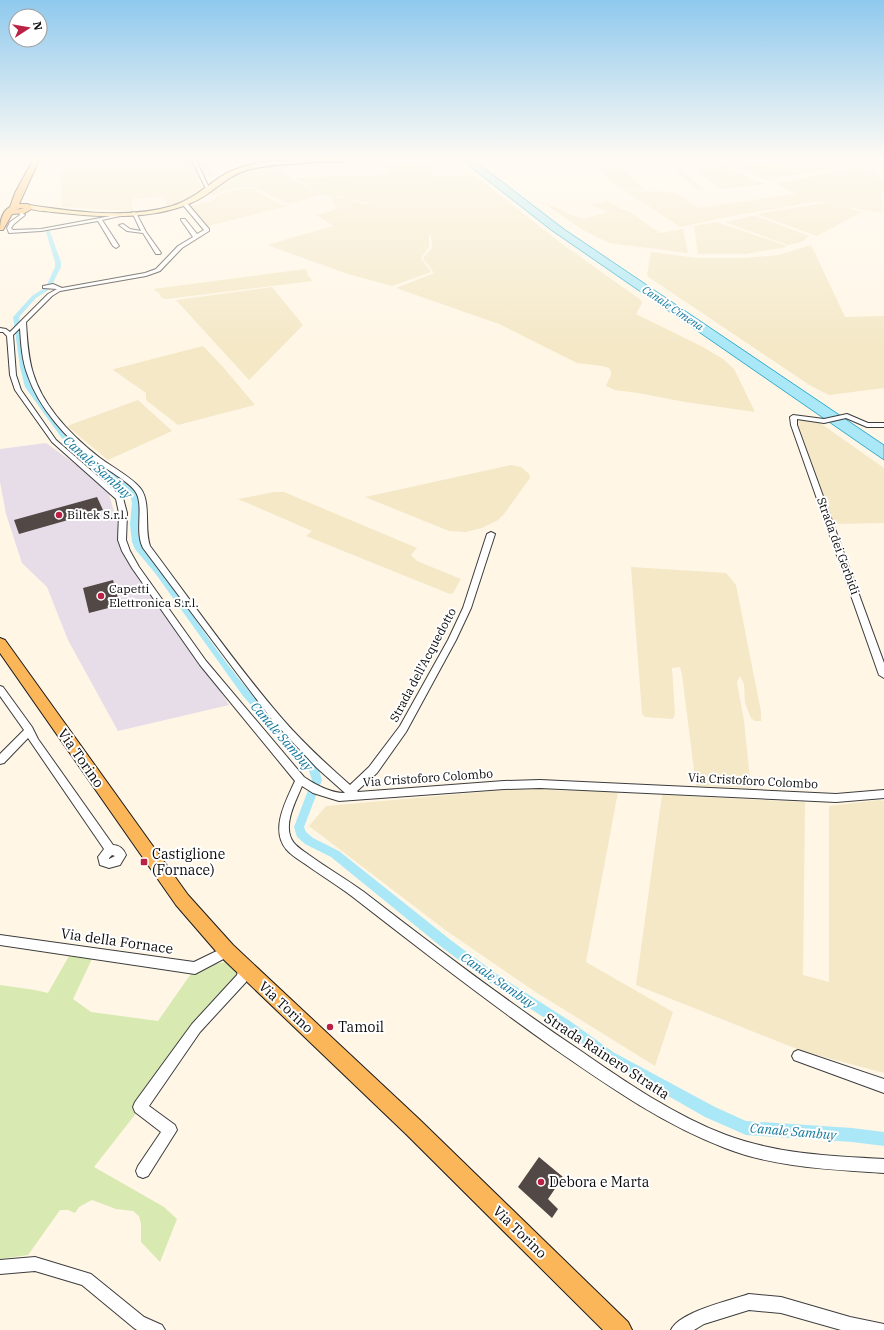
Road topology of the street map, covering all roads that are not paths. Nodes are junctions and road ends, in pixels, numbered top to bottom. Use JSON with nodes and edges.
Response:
{"nodes":[{"id":1,"x":7,"y":220,"type":"edge"},
{"id":2,"x":16,"y":220,"type":"edge"},
{"id":3,"x":99,"y":220,"type":"joint"},
{"id":4,"x":135,"y":220,"type":"edge"},
{"id":5,"x":183,"y":220,"type":"dead end"},
{"id":6,"x":200,"y":220,"type":"edge"},
{"id":7,"x":121,"y":225,"type":"dead end"},
{"id":8,"x":0,"y":228,"type":"edge"},
{"id":9,"x":144,"y":232,"type":"junction"},
{"id":10,"x":196,"y":237,"type":"junction"},
{"id":11,"x":116,"y":246,"type":"dead end"},
{"id":12,"x":158,"y":253,"type":"dead end"},
{"id":13,"x":45,"y":287,"type":"dead end"},
{"id":14,"x":62,"y":288,"type":"junction"},
{"id":15,"x":21,"y":324,"type":"junction"},
{"id":16,"x":0,"y":330,"type":"edge"},
{"id":17,"x":12,"y":333,"type":"junction"},
{"id":18,"x":884,"y":425,"type":"edge"},
{"id":19,"x":492,"y":534,"type":"dead end"},
{"id":20,"x":0,"y":643,"type":"edge"},
{"id":21,"x":884,"y":675,"type":"edge"},
{"id":22,"x":0,"y":689,"type":"edge"},
{"id":23,"x":29,"y":730,"type":"junction"},
{"id":24,"x":0,"y":760,"type":"edge"},
{"id":25,"x":300,"y":780,"type":"junction"},
{"id":26,"x":353,"y":794,"type":"junction"},
{"id":27,"x":884,"y":794,"type":"edge"},
{"id":28,"x":110,"y":850,"type":"dead end"},
{"id":29,"x":0,"y":940,"type":"edge"},
{"id":30,"x":227,"y":951,"type":"junction"},
{"id":31,"x":244,"y":968,"type":"junction"},
{"id":32,"x":798,"y":1056,"type":"dead end"},
{"id":33,"x":884,"y":1086,"type":"edge"},
{"id":34,"x":884,"y":1166,"type":"edge"},
{"id":35,"x":143,"y":1171,"type":"dead end"},
{"id":36,"x":0,"y":1267,"type":"edge"},
{"id":37,"x":157,"y":1330,"type":"edge"},
{"id":38,"x":620,"y":1330,"type":"edge"},
{"id":39,"x":680,"y":1330,"type":"edge"},
{"id":40,"x":879,"y":1330,"type":"edge"}],
"edges":[{"from":1,"to":8,"type":"main road"},
{"from":2,"to":3,"type":"street"},
{"from":3,"to":11,"type":"street"},
{"from":4,"to":9,"type":"street"},
{"from":5,"to":10,"type":"street"},
{"from":6,"to":10,"type":"street"},
{"from":7,"to":9,"type":"street"},
{"from":9,"to":12,"type":"street"},
{"from":10,"to":14,"type":"street"},
{"from":13,"to":14,"type":"street"},
{"from":14,"to":15,"type":"street"},
{"from":15,"to":17,"type":"street"},
{"from":15,"to":26,"type":"street","name":"Via Cristoforo Colombo"},
{"from":16,"to":17,"type":"street"},
{"from":17,"to":25,"type":"street"},
{"from":18,"to":21,"type":"street","name":"Strada dei Gerbidi"},
{"from":19,"to":26,"type":"street","name":"Strada dell'Acquedotto"},
{"from":20,"to":30,"type":"main road","name":"Via Torino"},
{"from":22,"to":23,"type":"street"},
{"from":23,"to":24,"type":"street"},
{"from":23,"to":28,"type":"street"},
{"from":25,"to":26,"type":"street"},
{"from":25,"to":34,"type":"street","name":"Strada Rainero Stratta"},
{"from":26,"to":27,"type":"street","name":"Via Cristoforo Colombo"},
{"from":29,"to":30,"type":"street","name":"Via della Fornace"},
{"from":30,"to":31,"type":"main road","name":"Via Torino"},
{"from":31,"to":35,"type":"street"},
{"from":31,"to":38,"type":"main road","name":"Via Torino"},
{"from":32,"to":33,"type":"street"},
{"from":36,"to":37,"type":"street"},
{"from":39,"to":40,"type":"street"}]}
